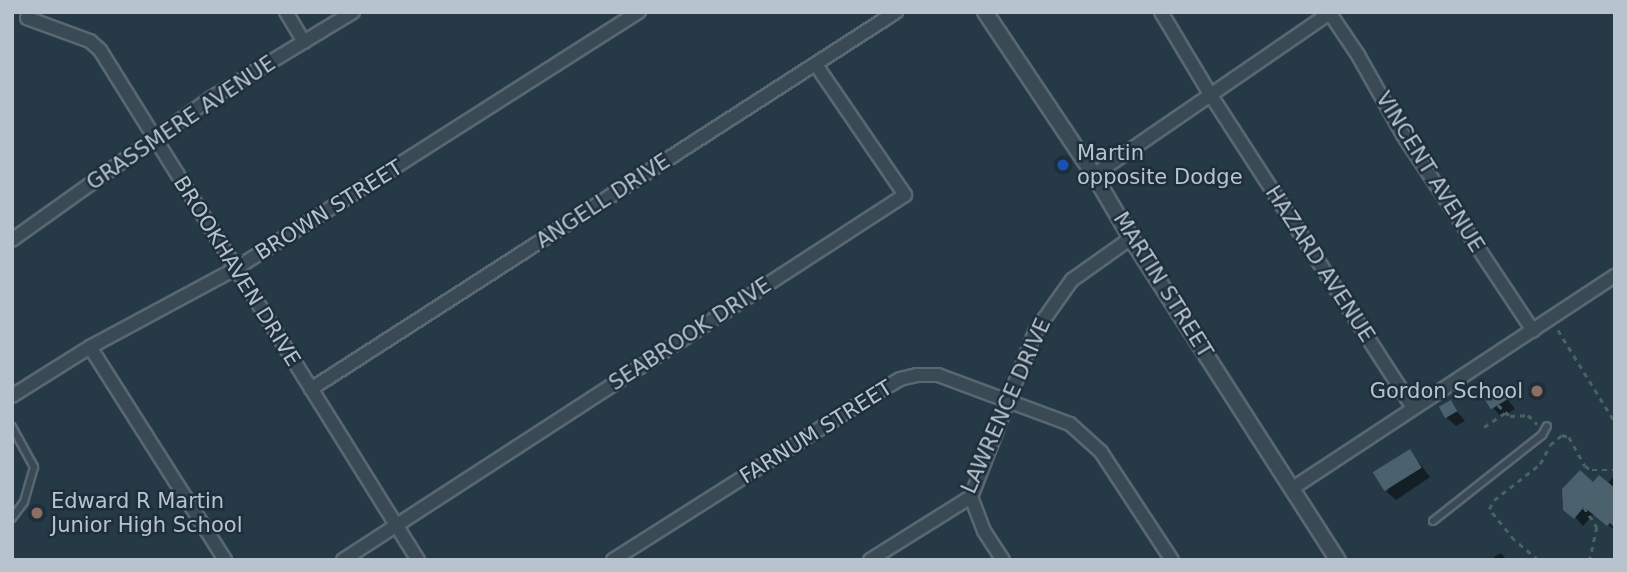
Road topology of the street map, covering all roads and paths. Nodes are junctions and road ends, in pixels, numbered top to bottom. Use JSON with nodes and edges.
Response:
{"nodes":[{"id":1,"x":286,"y":12,"type":"edge"},
{"id":2,"x":353,"y":12,"type":"edge"},
{"id":3,"x":639,"y":12,"type":"edge"},
{"id":4,"x":896,"y":12,"type":"edge"},
{"id":5,"x":985,"y":12,"type":"edge"},
{"id":6,"x":1161,"y":12,"type":"edge"},
{"id":7,"x":1330,"y":13,"type":"edge"},
{"id":8,"x":27,"y":18,"type":"dead end"},
{"id":9,"x":304,"y":42,"type":"junction"},
{"id":10,"x":816,"y":65,"type":"junction"},
{"id":11,"x":1210,"y":94,"type":"junction"},
{"id":12,"x":153,"y":138,"type":"junction"},
{"id":13,"x":1094,"y":175,"type":"junction"},
{"id":14,"x":1131,"y":238,"type":"junction"},
{"id":15,"x":12,"y":240,"type":"edge"},
{"id":16,"x":235,"y":269,"type":"junction"},
{"id":17,"x":1615,"y":276,"type":"edge"},
{"id":18,"x":1546,"y":322,"type":"junction"},
{"id":19,"x":1533,"y":331,"type":"junction"},
{"id":20,"x":90,"y":347,"type":"junction"},
{"id":21,"x":311,"y":390,"type":"junction"},
{"id":22,"x":12,"y":396,"type":"edge"},
{"id":23,"x":1008,"y":400,"type":"junction"},
{"id":24,"x":1498,"y":405,"type":"dead end"},
{"id":25,"x":1413,"y":408,"type":"junction"},
{"id":26,"x":1505,"y":413,"type":"junction"},
{"id":27,"x":1614,"y":419,"type":"edge"},
{"id":28,"x":12,"y":427,"type":"edge"},
{"id":29,"x":1484,"y":427,"type":"dead end"},
{"id":30,"x":1546,"y":428,"type":"joint"},
{"id":31,"x":1615,"y":470,"type":"edge"},
{"id":32,"x":1293,"y":488,"type":"junction"},
{"id":33,"x":971,"y":497,"type":"junction"},
{"id":34,"x":1584,"y":507,"type":"dead end"},
{"id":35,"x":12,"y":518,"type":"edge"},
{"id":36,"x":1433,"y":521,"type":"dead end"},
{"id":37,"x":396,"y":524,"type":"junction"},
{"id":38,"x":225,"y":560,"type":"edge"},
{"id":39,"x":343,"y":560,"type":"edge"},
{"id":40,"x":418,"y":560,"type":"edge"},
{"id":41,"x":613,"y":560,"type":"edge"},
{"id":42,"x":870,"y":560,"type":"edge"},
{"id":43,"x":1003,"y":560,"type":"edge"},
{"id":44,"x":1172,"y":560,"type":"edge"},
{"id":45,"x":1338,"y":560,"type":"edge"},
{"id":46,"x":1538,"y":560,"type":"edge"},
{"id":47,"x":1590,"y":560,"type":"edge"}],
"edges":[{"from":1,"to":9,"type":"street"},
{"from":2,"to":9,"type":"street","name":"GRASSMERE AVENUE"},
{"from":3,"to":16,"type":"street","name":"BROWN STREET"},
{"from":4,"to":10,"type":"street","name":"ANGELL DRIVE"},
{"from":5,"to":13,"type":"street","name":"MARTIN STREET"},
{"from":6,"to":11,"type":"street","name":"HAZARD AVENUE"},
{"from":7,"to":11,"type":"street"},
{"from":7,"to":19,"type":"street","name":"VINCENT AVENUE"},
{"from":8,"to":12,"type":"street","name":"BROOKHAVEN DRIVE"},
{"from":9,"to":12,"type":"street","name":"GRASSMERE AVENUE"},
{"from":10,"to":21,"type":"street","name":"ANGELL DRIVE"},
{"from":10,"to":37,"type":"street","name":"SEABROOK DRIVE"},
{"from":11,"to":13,"type":"street"},
{"from":11,"to":25,"type":"street","name":"HAZARD AVENUE"},
{"from":12,"to":15,"type":"street","name":"GRASSMERE AVENUE"},
{"from":12,"to":16,"type":"street","name":"BROOKHAVEN DRIVE"},
{"from":13,"to":14,"type":"street","name":"MARTIN STREET"},
{"from":14,"to":23,"type":"street","name":"LAWRENCE DRIVE"},
{"from":14,"to":32,"type":"street","name":"MARTIN STREET"},
{"from":16,"to":20,"type":"street","name":"BROWN STREET"},
{"from":16,"to":21,"type":"street","name":"BROOKHAVEN DRIVE"},
{"from":17,"to":18,"type":"street"},
{"from":18,"to":19,"type":"street"},
{"from":18,"to":27,"type":"path"},
{"from":19,"to":25,"type":"street"},
{"from":20,"to":22,"type":"street","name":"BROWN STREET"},
{"from":20,"to":38,"type":"street"},
{"from":21,"to":37,"type":"street","name":"BROOKHAVEN DRIVE"},
{"from":23,"to":33,"type":"street","name":"LAWRENCE DRIVE"},
{"from":23,"to":41,"type":"street","name":"FARNUM STREET"},
{"from":23,"to":44,"type":"street","name":"FARNUM STREET"},
{"from":24,"to":26,"type":"path"},
{"from":25,"to":32,"type":"street"},
{"from":26,"to":29,"type":"path"},
{"from":26,"to":30,"type":"path"},
{"from":28,"to":35,"type":"lane"},
{"from":30,"to":36,"type":"lane"},
{"from":31,"to":46,"type":"path"},
{"from":32,"to":45,"type":"street","name":"MARTIN STREET"},
{"from":33,"to":42,"type":"street","name":"LAWRENCE DRIVE"},
{"from":33,"to":43,"type":"street"},
{"from":34,"to":47,"type":"path"},
{"from":37,"to":39,"type":"street","name":"SEABROOK DRIVE"},
{"from":37,"to":40,"type":"street","name":"BROOKHAVEN DRIVE"}]}
